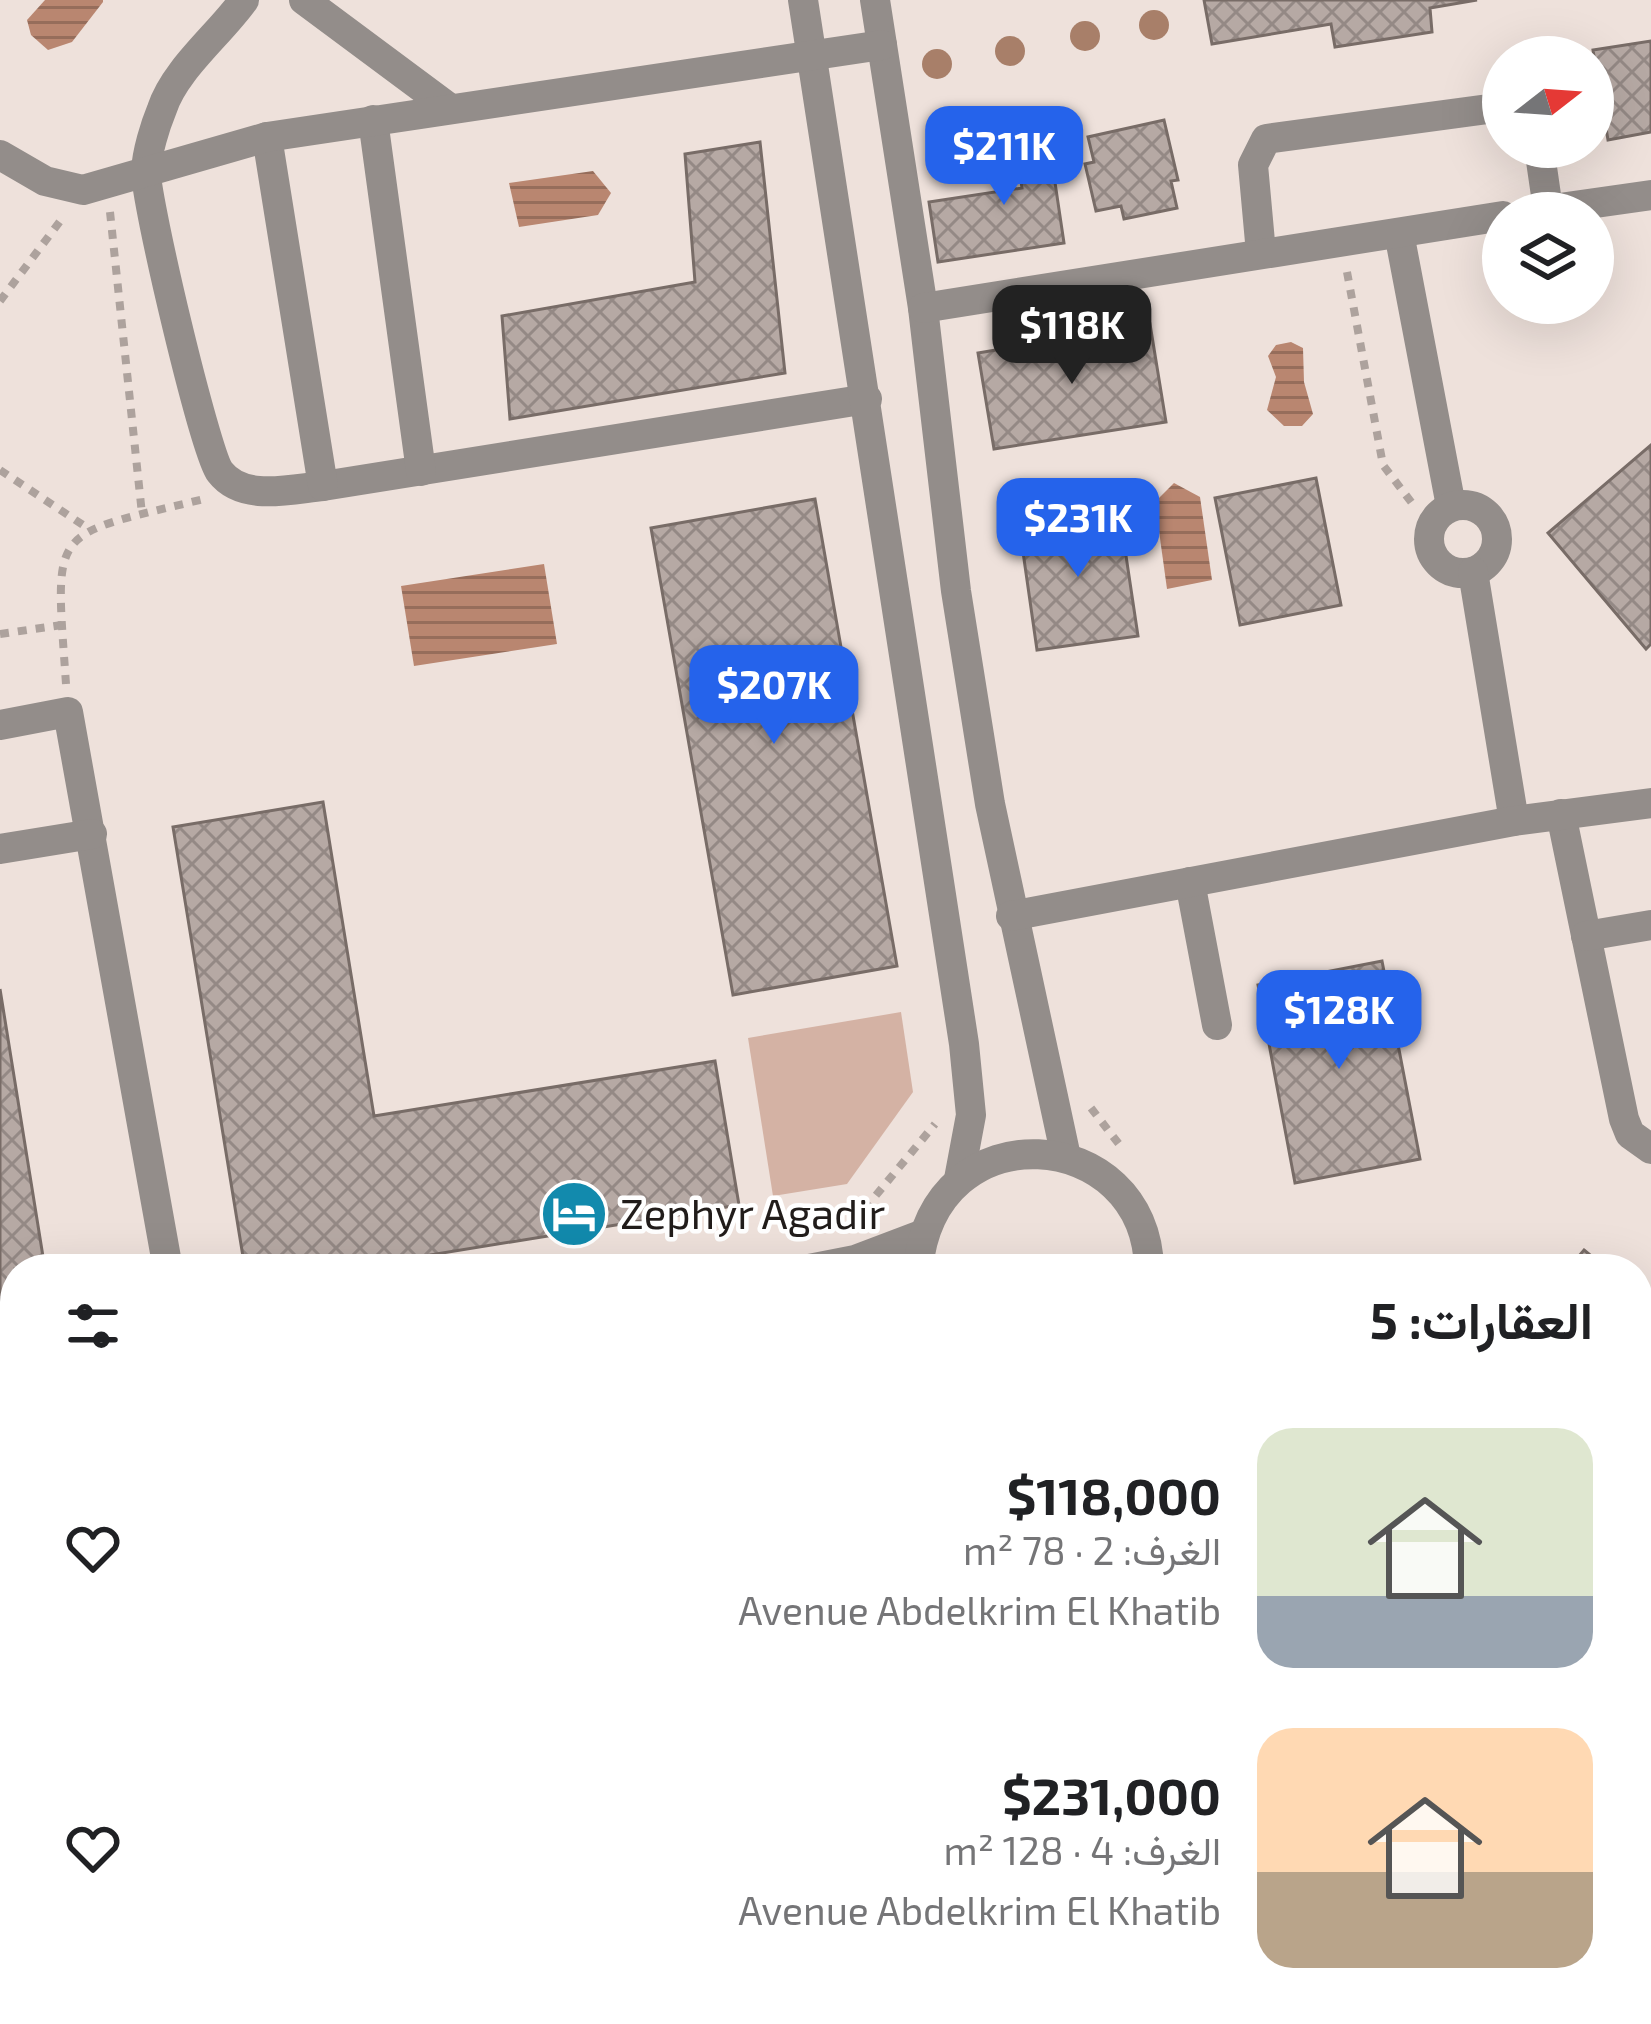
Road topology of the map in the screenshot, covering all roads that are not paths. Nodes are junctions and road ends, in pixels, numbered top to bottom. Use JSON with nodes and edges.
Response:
{"nodes":[{"id":1,"x":244,"y":0,"type":"edge"},
{"id":2,"x":304,"y":0,"type":"edge"},
{"id":3,"x":803,"y":0,"type":"edge"},
{"id":4,"x":875,"y":0,"type":"edge"},
{"id":5,"x":882,"y":45,"type":"junction"},
{"id":6,"x":809,"y":54,"type":"junction"},
{"id":7,"x":448,"y":107,"type":"junction"},
{"id":8,"x":1482,"y":110,"type":"edge"},
{"id":9,"x":373,"y":120,"type":"junction"},
{"id":10,"x":267,"y":137,"type":"junction"},
{"id":11,"x":0,"y":154,"type":"edge"},
{"id":12,"x":146,"y":172,"type":"junction"},
{"id":13,"x":1651,"y":195,"type":"edge"},
{"id":14,"x":1614,"y":200,"type":"edge"},
{"id":15,"x":1482,"y":220,"type":"edge"},
{"id":16,"x":1399,"y":233,"type":"junction"},
{"id":17,"x":1261,"y":253,"type":"junction"},
{"id":18,"x":923,"y":308,"type":"junction"},
{"id":19,"x":867,"y":399,"type":"junction"},
{"id":20,"x":421,"y":471,"type":"junction"},
{"id":21,"x":323,"y":486,"type":"junction"},
{"id":22,"x":1440,"y":517,"type":"junction"},
{"id":23,"x":1473,"y":572,"type":"junction"},
{"id":24,"x":0,"y":725,"type":"edge"},
{"id":25,"x":1651,"y":803,"type":"edge"},
{"id":26,"x":1561,"y":814,"type":"junction"},
{"id":27,"x":1514,"y":821,"type":"junction"},
{"id":28,"x":92,"y":834,"type":"junction"},
{"id":29,"x":0,"y":850,"type":"edge"},
{"id":30,"x":1190,"y":882,"type":"junction"},
{"id":31,"x":1011,"y":916,"type":"junction"},
{"id":32,"x":1651,"y":925,"type":"edge"},
{"id":33,"x":1586,"y":936,"type":"junction"},
{"id":34,"x":1217,"y":1025,"type":"dead end"},
{"id":35,"x":1651,"y":1149,"type":"edge"},
{"id":36,"x":1066,"y":1157,"type":"junction"},
{"id":37,"x":958,"y":1179,"type":"junction"},
{"id":38,"x":921,"y":1235,"type":"junction"},
{"id":39,"x":165,"y":1254,"type":"edge"},
{"id":40,"x":871,"y":1254,"type":"edge"},
{"id":41,"x":919,"y":1254,"type":"edge"},
{"id":42,"x":1148,"y":1254,"type":"edge"}],
"edges":[{"from":1,"to":12,"type":"street"},
{"from":2,"to":7,"type":"street"},
{"from":3,"to":6,"type":"street"},
{"from":4,"to":5,"type":"street"},
{"from":5,"to":6,"type":"street"},
{"from":5,"to":18,"type":"street"},
{"from":6,"to":7,"type":"street"},
{"from":6,"to":19,"type":"street"},
{"from":7,"to":9,"type":"street"},
{"from":8,"to":17,"type":"street"},
{"from":9,"to":10,"type":"street"},
{"from":9,"to":20,"type":"street"},
{"from":10,"to":12,"type":"street"},
{"from":10,"to":21,"type":"street"},
{"from":11,"to":12,"type":"street"},
{"from":12,"to":21,"type":"street"},
{"from":13,"to":14,"type":"street"},
{"from":15,"to":16,"type":"street"},
{"from":16,"to":17,"type":"street"},
{"from":16,"to":22,"type":"street"},
{"from":17,"to":18,"type":"street"},
{"from":18,"to":31,"type":"street"},
{"from":19,"to":20,"type":"street"},
{"from":19,"to":37,"type":"street"},
{"from":20,"to":21,"type":"street"},
{"from":22,"to":23,"type":"street"},
{"from":22,"to":23,"type":"street"},
{"from":23,"to":27,"type":"street"},
{"from":24,"to":28,"type":"street"},
{"from":25,"to":26,"type":"street"},
{"from":26,"to":27,"type":"street"},
{"from":26,"to":33,"type":"street"},
{"from":27,"to":30,"type":"street"},
{"from":28,"to":29,"type":"street"},
{"from":28,"to":39,"type":"street"},
{"from":30,"to":31,"type":"street"},
{"from":30,"to":34,"type":"street"},
{"from":31,"to":36,"type":"street"},
{"from":32,"to":33,"type":"street"},
{"from":33,"to":35,"type":"street"},
{"from":36,"to":37,"type":"street"},
{"from":36,"to":42,"type":"street"},
{"from":37,"to":38,"type":"street"},
{"from":38,"to":40,"type":"street"},
{"from":38,"to":41,"type":"street"}]}
